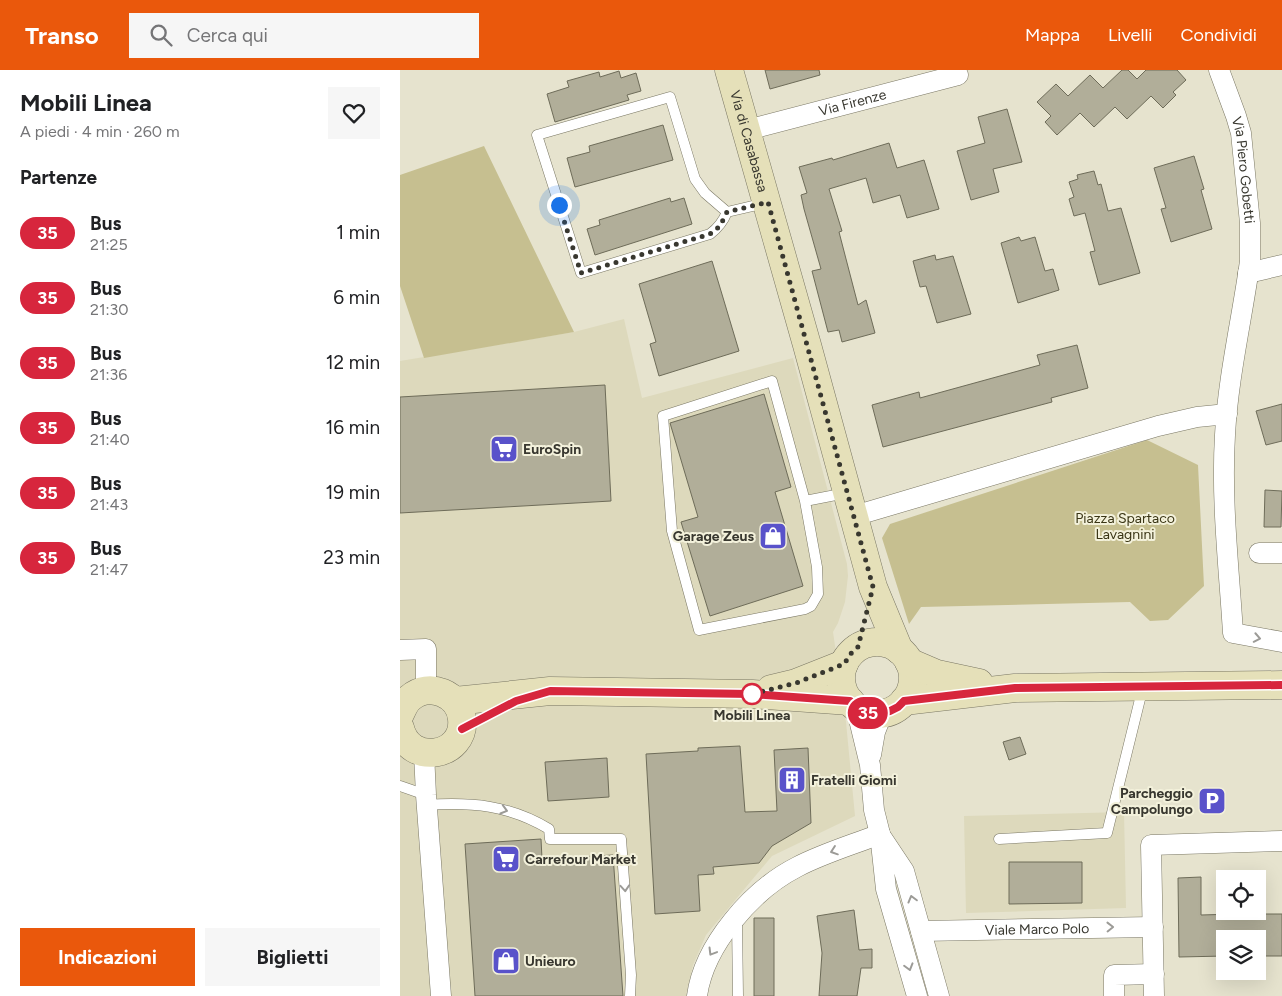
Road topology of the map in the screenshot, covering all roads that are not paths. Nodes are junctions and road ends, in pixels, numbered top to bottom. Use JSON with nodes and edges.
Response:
{"nodes":[{"id":1,"x":729,"y":70,"type":"edge"},
{"id":2,"x":1219,"y":70,"type":"edge"},
{"id":3,"x":958,"y":75,"type":"dead end"},
{"id":4,"x":747,"y":130,"type":"junction"},
{"id":5,"x":768,"y":202,"type":"junction"},
{"id":6,"x":727,"y":212,"type":"junction"},
{"id":7,"x":1282,"y":265,"type":"edge"},
{"id":8,"x":1248,"y":273,"type":"junction"},
{"id":9,"x":1227,"y":414,"type":"junction"},
{"id":10,"x":805,"y":501,"type":"junction"},
{"id":11,"x":851,"y":505,"type":"junction"},
{"id":12,"x":1259,"y":553,"type":"dead end"},
{"id":13,"x":1282,"y":553,"type":"edge"},
{"id":14,"x":873,"y":587,"type":"junction"},
{"id":15,"x":1282,"y":642,"type":"edge"},
{"id":16,"x":400,"y":650,"type":"edge"},
{"id":17,"x":851,"y":656,"type":"junction"},
{"id":18,"x":904,"y":656,"type":"junction"},
{"id":19,"x":1282,"y":685,"type":"edge"},
{"id":20,"x":1143,"y":686,"type":"junction"},
{"id":21,"x":1015,"y":688,"type":"junction"},
{"id":22,"x":550,"y":691,"type":"junction"},
{"id":23,"x":752,"y":694,"type":"junction"},
{"id":24,"x":409,"y":700,"type":"edge"},
{"id":25,"x":455,"y":701,"type":"junction"},
{"id":26,"x":873,"y":706,"type":"junction"},
{"id":27,"x":400,"y":728,"type":"edge"},
{"id":28,"x":462,"y":729,"type":"junction"},
{"id":29,"x":424,"y":752,"type":"junction"},
{"id":30,"x":400,"y":786,"type":"edge"},
{"id":31,"x":426,"y":800,"type":"junction"},
{"id":32,"x":880,"y":834,"type":"junction"},
{"id":33,"x":999,"y":839,"type":"dead end"},
{"id":34,"x":1282,"y":841,"type":"edge"},
{"id":35,"x":737,"y":916,"type":"junction"},
{"id":36,"x":1153,"y":927,"type":"junction"},
{"id":37,"x":921,"y":931,"type":"junction"},
{"id":38,"x":1154,"y":974,"type":"junction"},
{"id":39,"x":441,"y":996,"type":"edge"},
{"id":40,"x":630,"y":996,"type":"edge"},
{"id":41,"x":696,"y":996,"type":"edge"},
{"id":42,"x":738,"y":996,"type":"edge"},
{"id":43,"x":917,"y":996,"type":"edge"},
{"id":44,"x":939,"y":996,"type":"edge"},
{"id":45,"x":1114,"y":996,"type":"edge"},
{"id":46,"x":1154,"y":996,"type":"edge"}],
"edges":[{"from":1,"to":4,"type":"main road","name":"Via di Casabassa"},
{"from":2,"to":8,"type":"street","name":"Via Piero Gobetti"},
{"from":3,"to":4,"type":"street","name":"Via Firenze"},
{"from":4,"to":5,"type":"main road","name":"Via di Casabassa"},
{"from":5,"to":6,"type":"lane"},
{"from":5,"to":11,"type":"main road","name":"Via di Casabassa"},
{"from":6,"to":6,"type":"lane"},
{"from":7,"to":8,"type":"street"},
{"from":8,"to":9,"type":"street"},
{"from":9,"to":11,"type":"street"},
{"from":9,"to":15,"type":"street","one_way":true},
{"from":10,"to":10,"type":"lane"},
{"from":10,"to":11,"type":"lane"},
{"from":11,"to":14,"type":"main road","name":"Via di Casabassa"},
{"from":12,"to":13,"type":"street"},
{"from":14,"to":17,"type":"main road","name":"Via di Casabassa"},
{"from":14,"to":18,"type":"main road","name":"Via di Casabassa"},
{"from":16,"to":24,"type":"street"},
{"from":17,"to":18,"type":"main road"},
{"from":17,"to":23,"type":"main road"},
{"from":17,"to":26,"type":"main road"},
{"from":18,"to":21,"type":"main road"},
{"from":18,"to":26,"type":"main road"},
{"from":19,"to":20,"type":"main road"},
{"from":20,"to":21,"type":"main road"},
{"from":20,"to":33,"type":"lane"},
{"from":21,"to":26,"type":"main road"},
{"from":22,"to":23,"type":"main road"},
{"from":22,"to":25,"type":"main road"},
{"from":22,"to":28,"type":"main road"},
{"from":23,"to":26,"type":"main road"},
{"from":24,"to":25,"type":"main road"},
{"from":25,"to":28,"type":"main road"},
{"from":26,"to":32,"type":"street"},
{"from":27,"to":29,"type":"main road"},
{"from":28,"to":29,"type":"main road"},
{"from":29,"to":31,"type":"street"},
{"from":30,"to":31,"type":"lane"},
{"from":31,"to":39,"type":"street"},
{"from":31,"to":40,"type":"lane","one_way":true},
{"from":32,"to":35,"type":"street","one_way":true},
{"from":37,"to":32,"type":"street","one_way":true},
{"from":32,"to":43,"type":"street","one_way":true},
{"from":34,"to":36,"type":"street"},
{"from":35,"to":41,"type":"street","one_way":true},
{"from":35,"to":42,"type":"lane"},
{"from":37,"to":36,"type":"street","name":"Viale Marco Polo","one_way":true},
{"from":36,"to":38,"type":"street"},
{"from":37,"to":44,"type":"street"},
{"from":38,"to":45,"type":"street"},
{"from":38,"to":46,"type":"street"}]}
